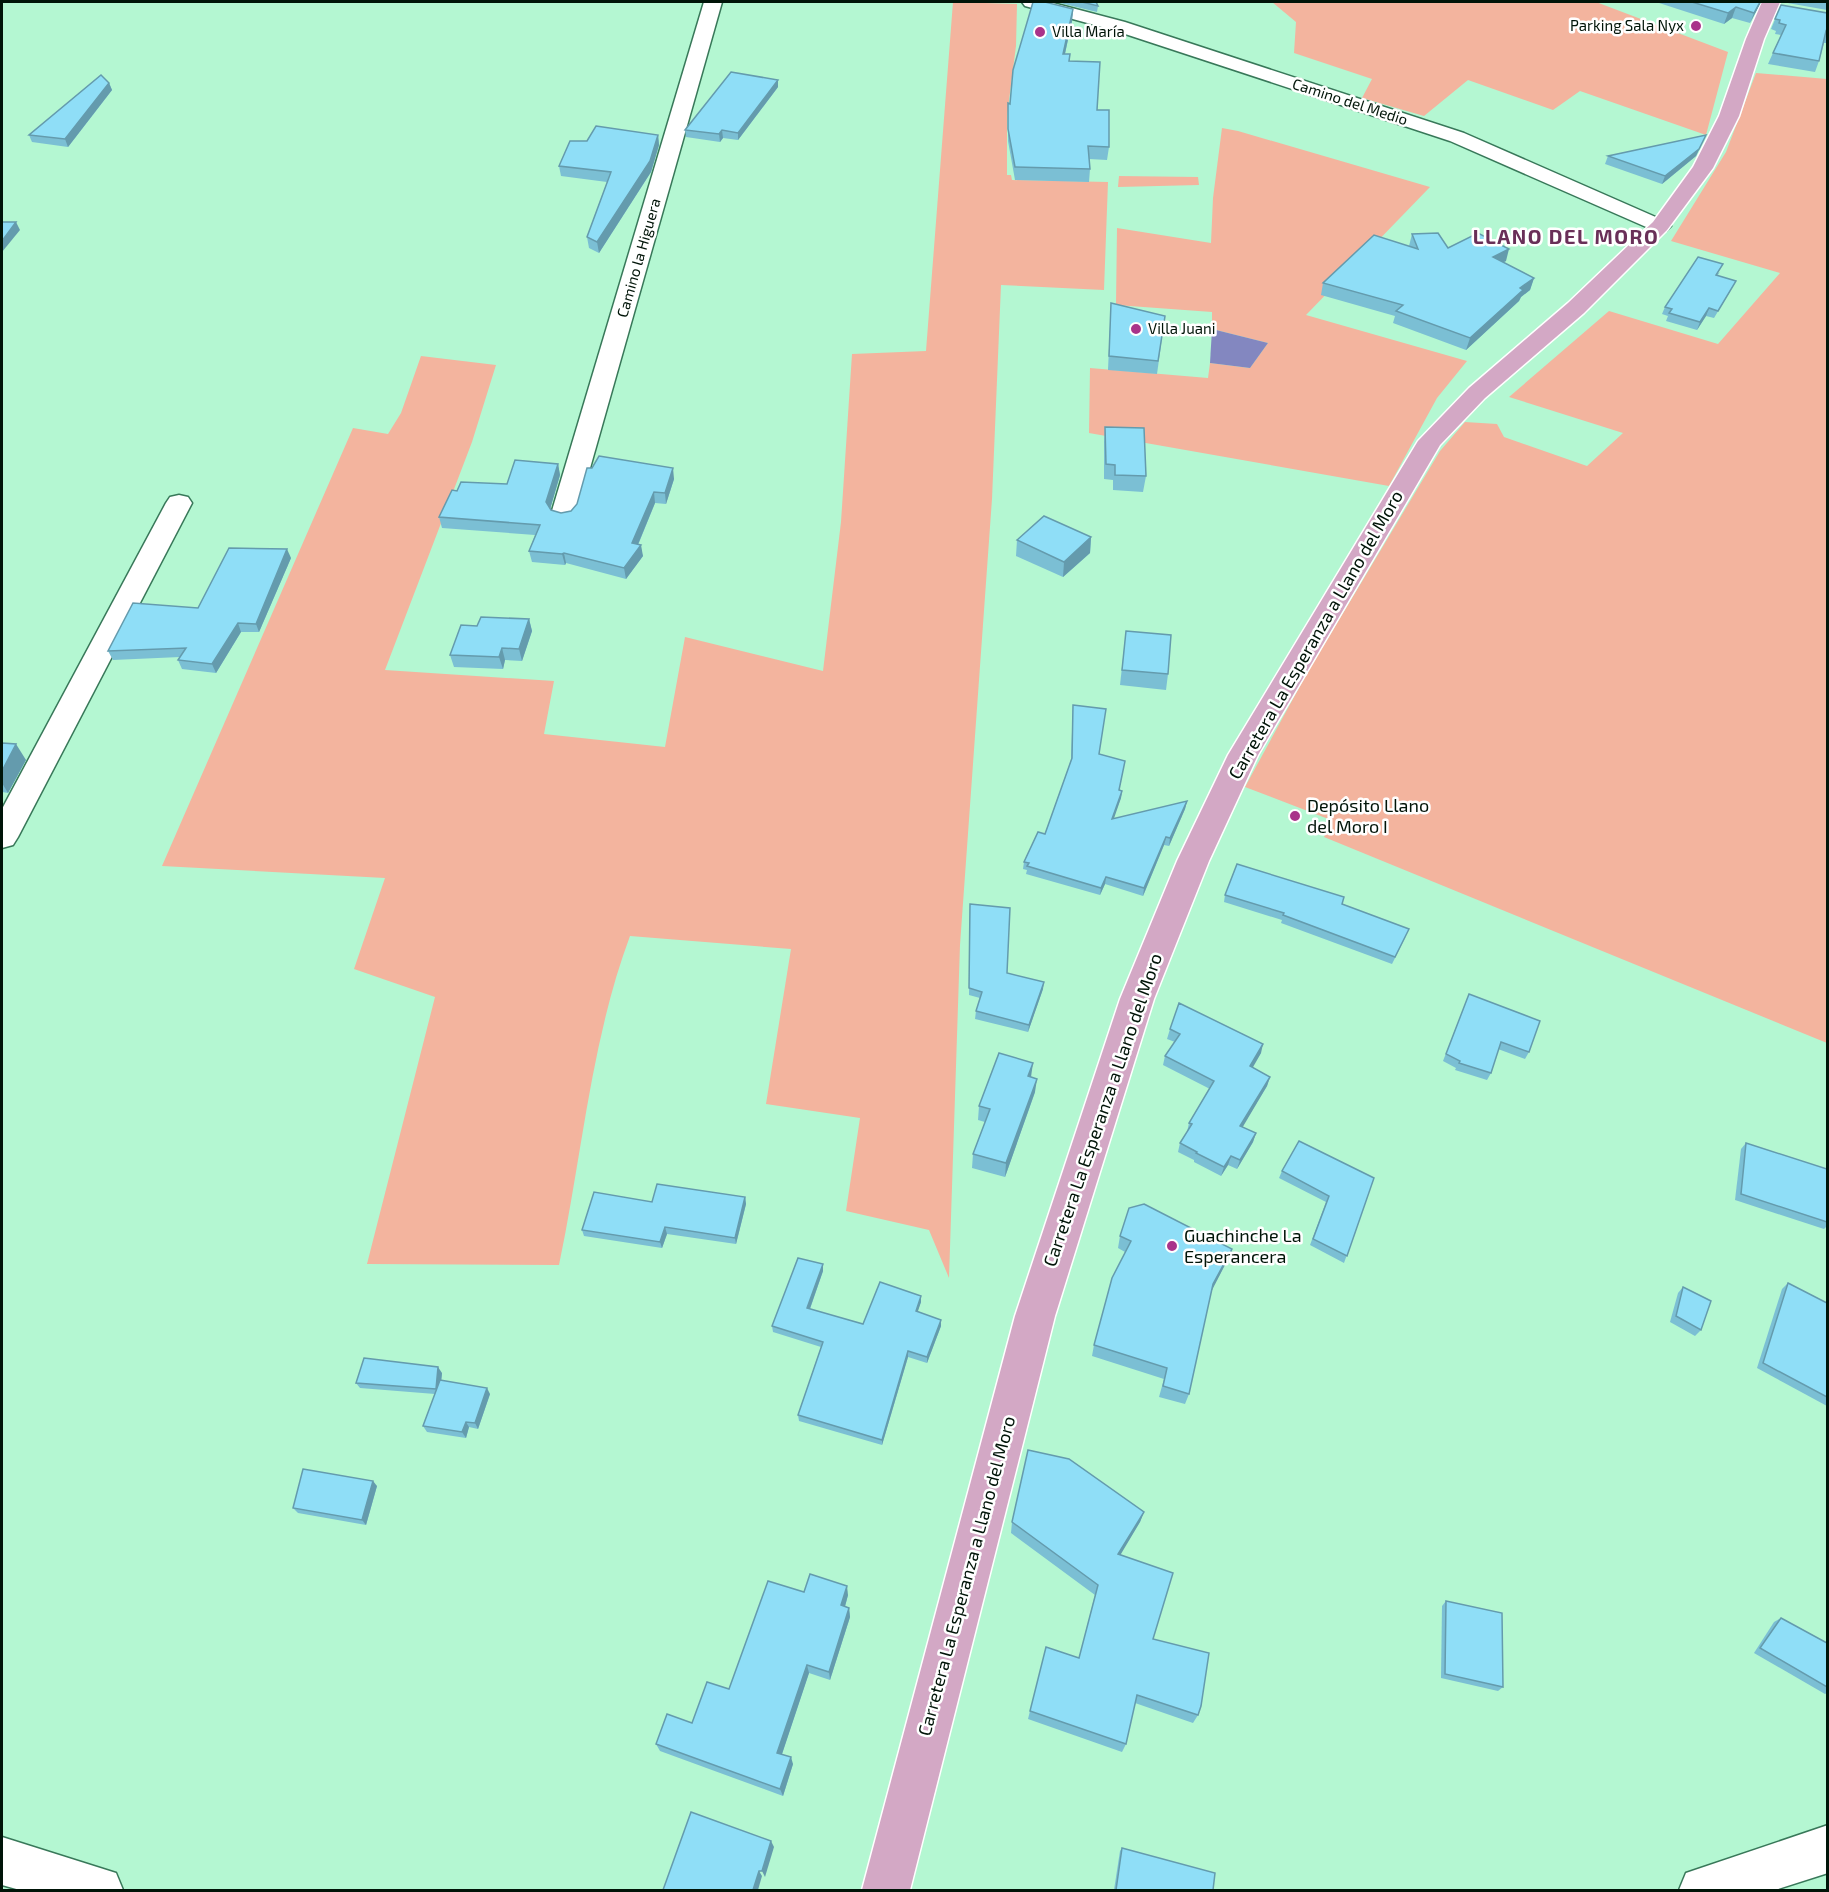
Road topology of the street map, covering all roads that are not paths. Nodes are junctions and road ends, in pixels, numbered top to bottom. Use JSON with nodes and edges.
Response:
{"nodes":[{"id":1,"x":713,"y":2,"type":"edge"},
{"id":2,"x":1031,"y":2,"type":"edge"},
{"id":3,"x":1777,"y":6,"type":"edge"},
{"id":4,"x":1660,"y":226,"type":"junction"},
{"id":5,"x":179,"y":503,"type":"dead end"},
{"id":6,"x":564,"y":514,"type":"edge"},
{"id":7,"x":2,"y":837,"type":"edge"},
{"id":8,"x":1827,"y":1850,"type":"edge"},
{"id":9,"x":2,"y":1861,"type":"edge"},
{"id":10,"x":99,"y":1890,"type":"edge"},
{"id":11,"x":886,"y":1890,"type":"edge"},
{"id":12,"x":1703,"y":1890,"type":"edge"}],
"edges":[{"from":1,"to":6,"type":"street","name":"Camino la Higuera"},
{"from":2,"to":4,"type":"street","name":"Camino del Medio"},
{"from":3,"to":4,"type":"main road","name":"Carretera La Esperanza a Llano del Moro"},
{"from":4,"to":11,"type":"main road","name":"Carretera La Esperanza a Llano del Moro"},
{"from":5,"to":7,"type":"street"},
{"from":8,"to":12,"type":"street"},
{"from":9,"to":10,"type":"street"}]}
